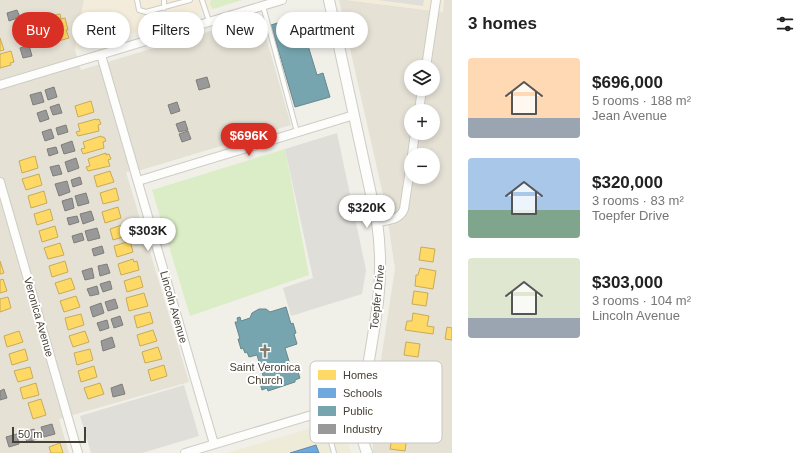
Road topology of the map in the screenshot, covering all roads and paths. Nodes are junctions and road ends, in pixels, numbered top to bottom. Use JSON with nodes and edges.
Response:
{"nodes":[{"id":1,"x":137,"y":0,"type":"edge"},
{"id":2,"x":164,"y":0,"type":"edge"},
{"id":3,"x":190,"y":0,"type":"edge"},
{"id":4,"x":202,"y":0,"type":"edge"},
{"id":5,"x":282,"y":0,"type":"edge"},
{"id":6,"x":329,"y":0,"type":"edge"},
{"id":7,"x":436,"y":0,"type":"edge"},
{"id":8,"x":263,"y":6,"type":"junction"},
{"id":9,"x":164,"y":8,"type":"junction"},
{"id":10,"x":209,"y":22,"type":"junction"},
{"id":11,"x":101,"y":55,"type":"junction"},
{"id":12,"x":427,"y":60,"type":"edge"},
{"id":13,"x":0,"y":85,"type":"edge"},
{"id":14,"x":354,"y":115,"type":"junction"},
{"id":15,"x":297,"y":132,"type":"junction"},
{"id":16,"x":138,"y":181,"type":"junction"},
{"id":17,"x":0,"y":182,"type":"edge"},
{"id":18,"x":408,"y":184,"type":"edge"},
{"id":19,"x":377,"y":222,"type":"junction"},
{"id":20,"x":368,"y":361,"type":"edge"},
{"id":21,"x":310,"y":415,"type":"edge"},
{"id":22,"x":331,"y":443,"type":"edge"},
{"id":23,"x":364,"y":443,"type":"edge"},
{"id":24,"x":214,"y":444,"type":"junction"},
{"id":25,"x":78,"y":453,"type":"edge"},
{"id":26,"x":185,"y":453,"type":"edge"},
{"id":27,"x":334,"y":453,"type":"edge"},
{"id":28,"x":367,"y":453,"type":"edge"}],
"edges":[{"from":1,"to":9,"type":"lane"},
{"from":2,"to":9,"type":"lane"},
{"from":3,"to":9,"type":"lane"},
{"from":4,"to":10,"type":"lane"},
{"from":5,"to":8,"type":"street"},
{"from":6,"to":14,"type":"street","name":"Toepfer Drive"},
{"from":7,"to":12,"type":"street"},
{"from":8,"to":10,"type":"street"},
{"from":8,"to":15,"type":"lane"},
{"from":10,"to":11,"type":"street"},
{"from":11,"to":13,"type":"street"},
{"from":11,"to":16,"type":"street","name":"Lincoln Avenue"},
{"from":14,"to":15,"type":"street"},
{"from":14,"to":19,"type":"street","name":"Toepfer Drive"},
{"from":15,"to":16,"type":"street"},
{"from":16,"to":24,"type":"street","name":"Lincoln Avenue"},
{"from":17,"to":25,"type":"street","name":"Veronica Avenue"},
{"from":18,"to":19,"type":"street"},
{"from":19,"to":20,"type":"street","name":"Toepfer Drive"},
{"from":21,"to":24,"type":"street"},
{"from":22,"to":27,"type":"lane"},
{"from":23,"to":28,"type":"street","name":"Toepfer Drive"},
{"from":24,"to":26,"type":"street"}]}
